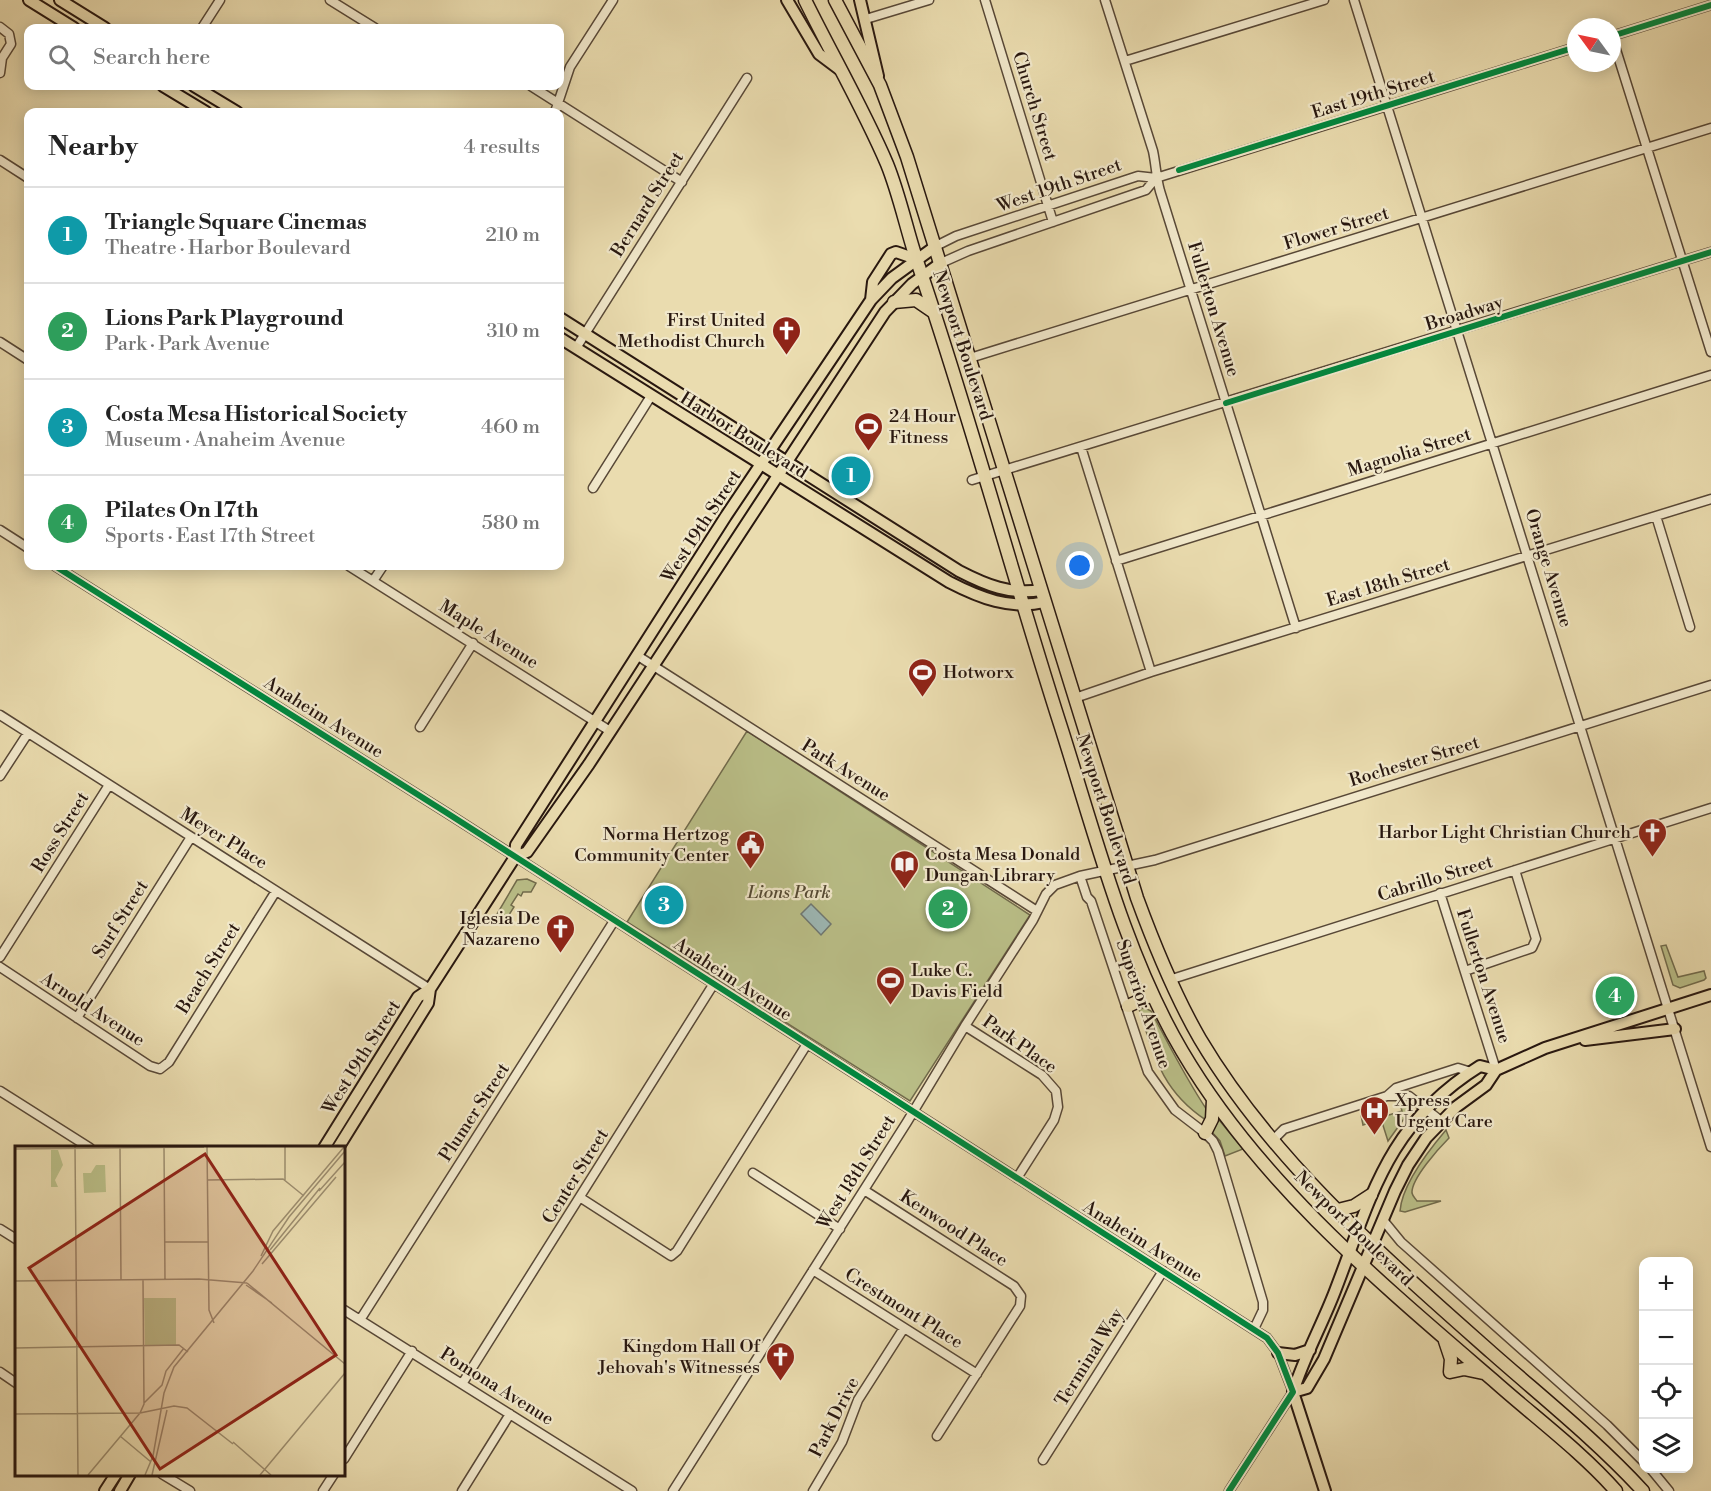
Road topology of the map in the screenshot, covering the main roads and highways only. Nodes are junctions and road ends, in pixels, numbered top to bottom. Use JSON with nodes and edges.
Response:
{"nodes":[{"id":1,"x":30,"y":0,"type":"edge"},
{"id":2,"x":60,"y":0,"type":"edge"},
{"id":3,"x":787,"y":0,"type":"edge"},
{"id":4,"x":805,"y":0,"type":"edge"},
{"id":5,"x":835,"y":0,"type":"edge"},
{"id":6,"x":860,"y":0,"type":"edge"},
{"id":7,"x":68,"y":24,"type":"edge"},
{"id":8,"x":99,"y":24,"type":"edge"},
{"id":9,"x":839,"y":69,"type":"junction"},
{"id":10,"x":880,"y":86,"type":"junction"},
{"id":11,"x":171,"y":90,"type":"edge"},
{"id":12,"x":201,"y":90,"type":"edge"},
{"id":13,"x":200,"y":108,"type":"edge"},
{"id":14,"x":230,"y":108,"type":"edge"},
{"id":15,"x":936,"y":246,"type":"junction"},
{"id":16,"x":916,"y":259,"type":"junction"},
{"id":17,"x":941,"y":263,"type":"junction"},
{"id":18,"x":922,"y":276,"type":"junction"},
{"id":19,"x":871,"y":300,"type":"junction"},
{"id":20,"x":894,"y":302,"type":"junction"},
{"id":21,"x":935,"y":313,"type":"junction"},
{"id":22,"x":564,"y":321,"type":"edge"},
{"id":23,"x":564,"y":340,"type":"edge"},
{"id":24,"x":770,"y":452,"type":"junction"},
{"id":25,"x":787,"y":463,"type":"junction"},
{"id":26,"x":760,"y":465,"type":"junction"},
{"id":27,"x":778,"y":477,"type":"junction"},
{"id":28,"x":1041,"y":590,"type":"junction"},
{"id":29,"x":1020,"y":592,"type":"junction"},
{"id":30,"x":1045,"y":602,"type":"junction"},
{"id":31,"x":1024,"y":606,"type":"junction"},
{"id":32,"x":515,"y":857,"type":"junction"},
{"id":33,"x":430,"y":989,"type":"junction"},
{"id":34,"x":1152,"y":995,"type":"junction"},
{"id":35,"x":1711,"y":995,"type":"edge"},
{"id":36,"x":1128,"y":1006,"type":"road end"},
{"id":37,"x":1676,"y":1029,"type":"road end"},
{"id":38,"x":1561,"y":1043,"type":"junction"},
{"id":39,"x":1496,"y":1070,"type":"junction"},
{"id":40,"x":1213,"y":1100,"type":"junction"},
{"id":41,"x":1205,"y":1133,"type":"road end"},
{"id":42,"x":325,"y":1146,"type":"edge"},
{"id":43,"x":339,"y":1146,"type":"edge"},
{"id":44,"x":1371,"y":1195,"type":"junction"},
{"id":45,"x":1338,"y":1210,"type":"junction"},
{"id":46,"x":1358,"y":1230,"type":"junction"},
{"id":47,"x":1373,"y":1245,"type":"junction"},
{"id":48,"x":1349,"y":1253,"type":"junction"},
{"id":49,"x":1364,"y":1266,"type":"junction"},
{"id":50,"x":1443,"y":1337,"type":"junction"},
{"id":51,"x":1275,"y":1348,"type":"road end"},
{"id":52,"x":1310,"y":1350,"type":"junction"},
{"id":53,"x":1484,"y":1373,"type":"junction"},
{"id":54,"x":1293,"y":1392,"type":"junction"},
{"id":55,"x":115,"y":1476,"type":"edge"},
{"id":56,"x":129,"y":1476,"type":"edge"},
{"id":57,"x":105,"y":1491,"type":"edge"},
{"id":58,"x":120,"y":1491,"type":"edge"},
{"id":59,"x":1325,"y":1491,"type":"edge"},
{"id":60,"x":1616,"y":1491,"type":"edge"},
{"id":61,"x":1643,"y":1491,"type":"edge"}],
"edges":[{"from":1,"to":7,"type":"main road"},
{"from":2,"to":8,"type":"main road"},
{"from":3,"to":9,"type":"main road","name":"Newport Boulevard"},
{"from":4,"to":9,"type":"highway"},
{"from":5,"to":10,"type":"highway"},
{"from":6,"to":10,"type":"main road","name":"Newport Boulevard"},
{"from":9,"to":16,"type":"highway","name":"Newport Boulevard"},
{"from":10,"to":15,"type":"highway","name":"Newport Boulevard"},
{"from":11,"to":13,"type":"main road"},
{"from":12,"to":14,"type":"main road"},
{"from":15,"to":16,"type":"main road","name":"West 19th Street"},
{"from":15,"to":17,"type":"highway","name":"Newport Boulevard"},
{"from":16,"to":18,"type":"highway","name":"Newport Boulevard"},
{"from":16,"to":19,"type":"main road","name":"West 19th Street"},
{"from":16,"to":19,"type":"main road"},
{"from":17,"to":18,"type":"main road","name":"West 19th Street"},
{"from":17,"to":28,"type":"highway","name":"Newport Boulevard"},
{"from":18,"to":20,"type":"main road","name":"West 19th Street"},
{"from":18,"to":21,"type":"highway","name":"Newport Boulevard"},
{"from":19,"to":24,"type":"main road","name":"West 19th Street"},
{"from":20,"to":21,"type":"highway"},
{"from":20,"to":25,"type":"main road","name":"West 19th Street"},
{"from":21,"to":29,"type":"highway","name":"Newport Boulevard"},
{"from":22,"to":24,"type":"main road","name":"Harbor Boulevard"},
{"from":23,"to":26,"type":"main road","name":"Harbor Boulevard"},
{"from":24,"to":25,"type":"main road","name":"Harbor Boulevard"},
{"from":24,"to":26,"type":"main road","name":"West 19th Street"},
{"from":25,"to":27,"type":"main road","name":"West 19th Street"},
{"from":25,"to":29,"type":"main road","name":"Harbor Boulevard"},
{"from":26,"to":27,"type":"main road","name":"Harbor Boulevard"},
{"from":26,"to":32,"type":"main road","name":"West 19th Street"},
{"from":27,"to":31,"type":"main road","name":"Harbor Boulevard"},
{"from":27,"to":32,"type":"main road","name":"West 19th Street"},
{"from":28,"to":29,"type":"main road","name":"Harbor Boulevard"},
{"from":28,"to":30,"type":"highway","name":"Newport Boulevard"},
{"from":29,"to":31,"type":"highway","name":"Newport Boulevard"},
{"from":30,"to":31,"type":"main road","name":"Harbor Boulevard"},
{"from":30,"to":45,"type":"highway","name":"Newport Boulevard"},
{"from":31,"to":34,"type":"highway","name":"Newport Boulevard"},
{"from":32,"to":33,"type":"main road","name":"West 19th Street"},
{"from":33,"to":42,"type":"main road","name":"West 19th Street"},
{"from":33,"to":43,"type":"main road","name":"West 19th Street"},
{"from":34,"to":36,"type":"highway"},
{"from":34,"to":40,"type":"highway","name":"Newport Boulevard"},
{"from":35,"to":38,"type":"main road"},
{"from":37,"to":38,"type":"main road"},
{"from":38,"to":39,"type":"main road"},
{"from":39,"to":44,"type":"main road"},
{"from":39,"to":47,"type":"main road"},
{"from":40,"to":41,"type":"highway"},
{"from":40,"to":48,"type":"highway","name":"Newport Boulevard"},
{"from":44,"to":45,"type":"highway"},
{"from":44,"to":46,"type":"main road"},
{"from":45,"to":46,"type":"highway","name":"Newport Boulevard"},
{"from":46,"to":47,"type":"highway","name":"Newport Boulevard"},
{"from":46,"to":48,"type":"main road"},
{"from":47,"to":49,"type":"main road"},
{"from":47,"to":61,"type":"highway","name":"Newport Boulevard"},
{"from":48,"to":49,"type":"highway","name":"Newport Boulevard"},
{"from":48,"to":52,"type":"main road"},
{"from":49,"to":50,"type":"highway","name":"Newport Boulevard"},
{"from":49,"to":54,"type":"main road"},
{"from":50,"to":53,"type":"highway","name":"Newport Boulevard"},
{"from":50,"to":53,"type":"highway"},
{"from":51,"to":52,"type":"main road"},
{"from":52,"to":54,"type":"main road"},
{"from":53,"to":60,"type":"highway","name":"Newport Boulevard"},
{"from":54,"to":59,"type":"main road"},
{"from":55,"to":57,"type":"main road"},
{"from":56,"to":58,"type":"main road"}]}
